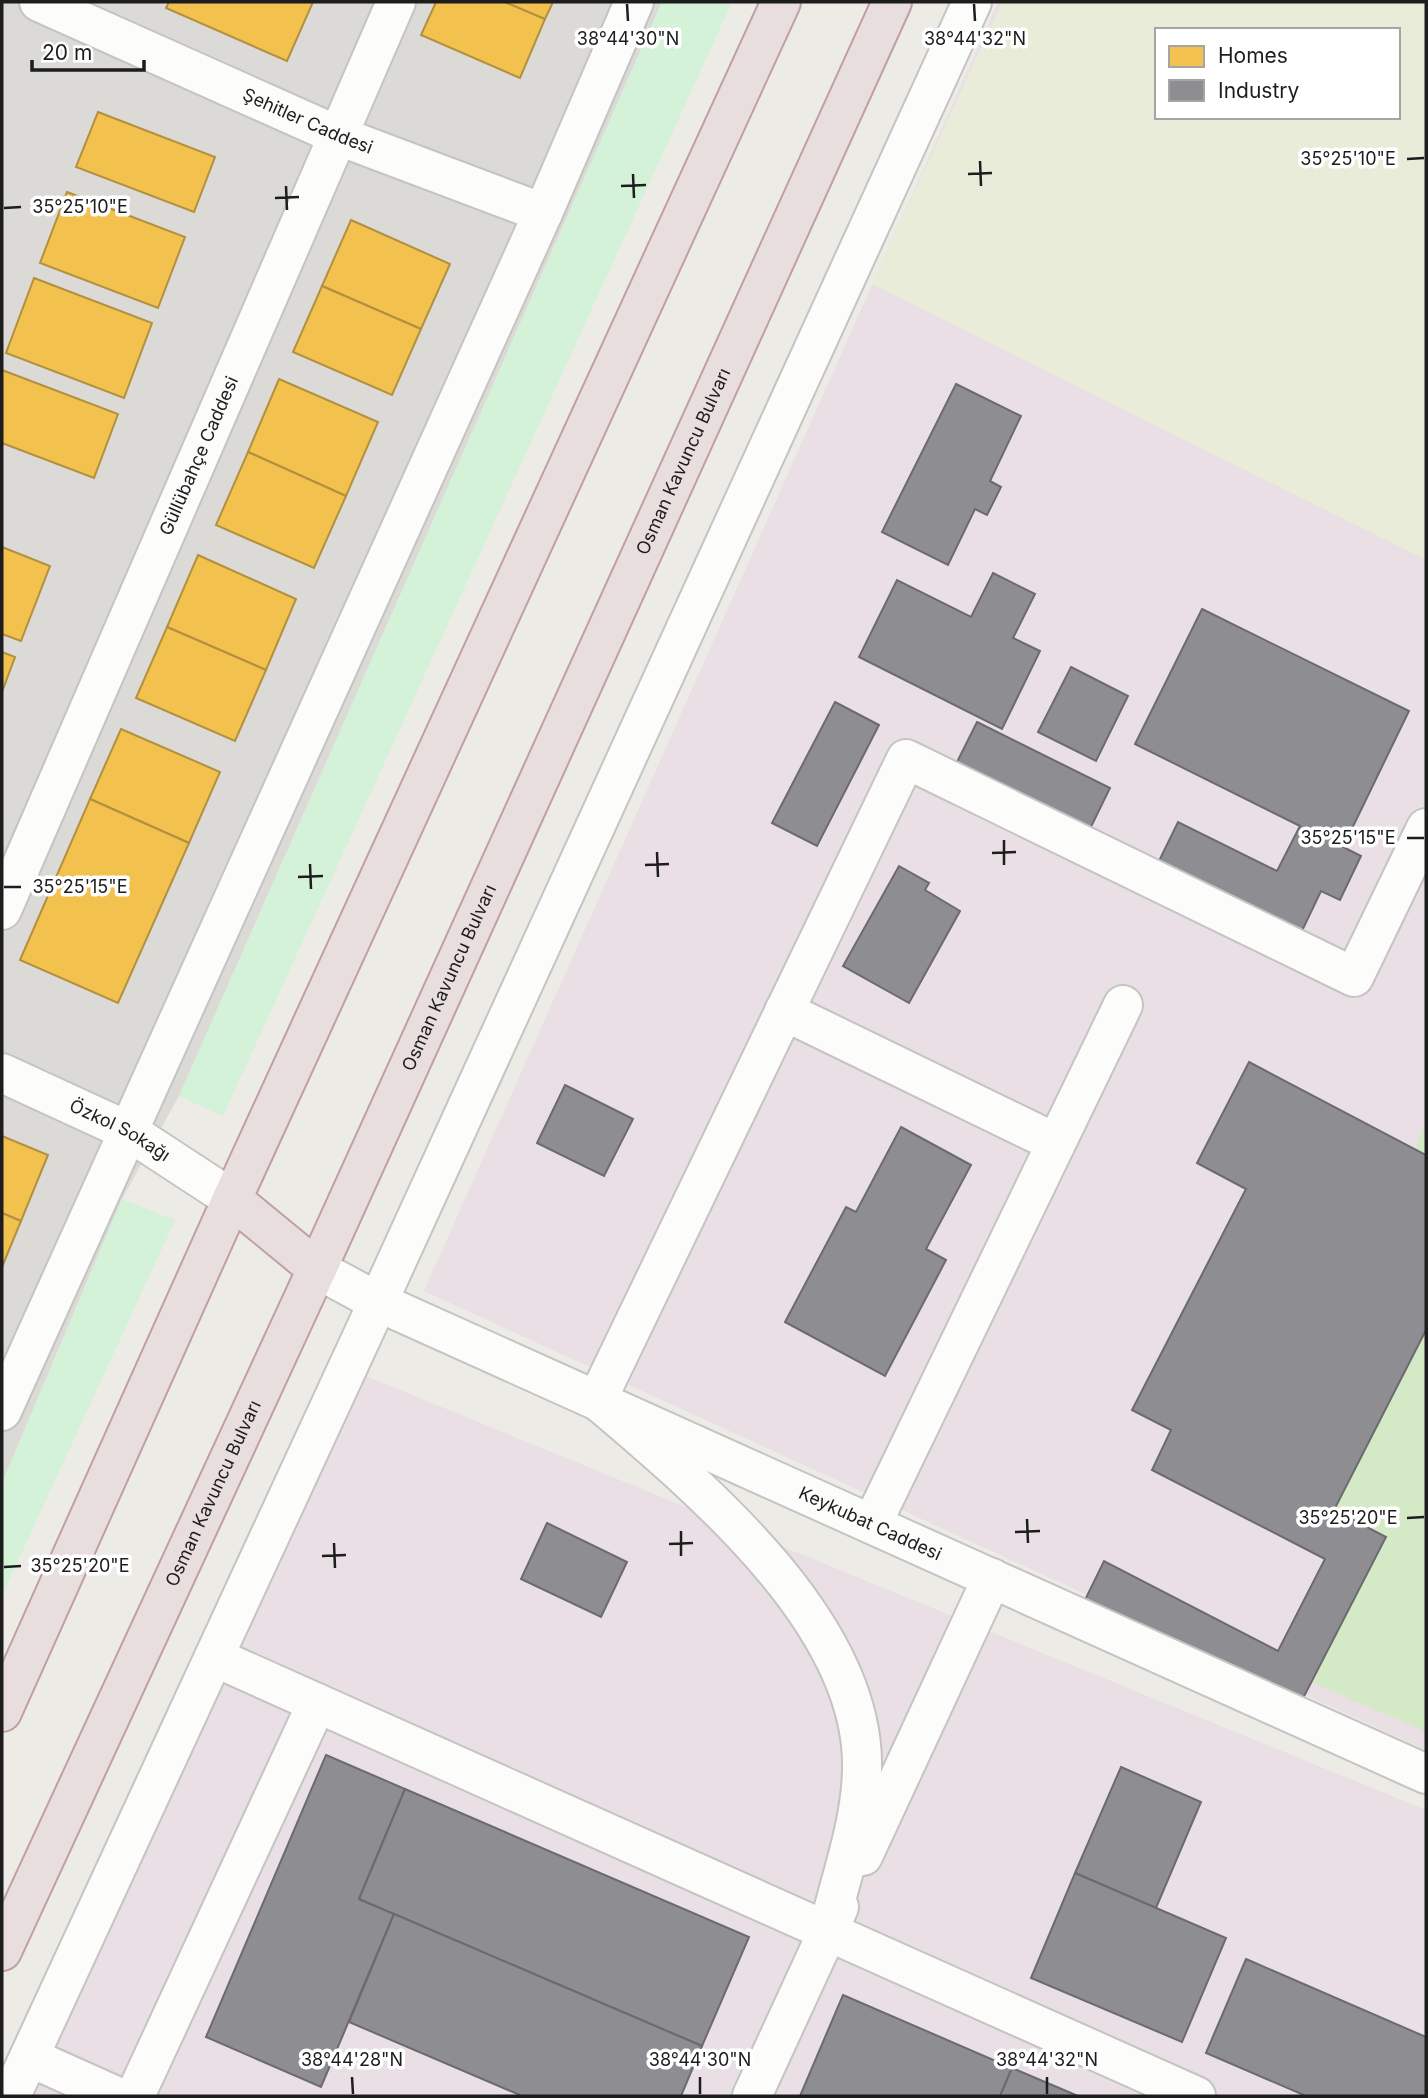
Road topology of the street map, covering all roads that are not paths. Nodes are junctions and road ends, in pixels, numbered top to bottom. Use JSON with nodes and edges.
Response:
{"nodes":[{"id":1,"x":39,"y":2,"type":"edge"},
{"id":2,"x":396,"y":2,"type":"edge"},
{"id":3,"x":634,"y":2,"type":"edge"},
{"id":4,"x":781,"y":2,"type":"edge"},
{"id":5,"x":891,"y":2,"type":"edge"},
{"id":6,"x":972,"y":2,"type":"edge"},
{"id":7,"x":339,"y":136,"type":"junction"},
{"id":8,"x":544,"y":213,"type":"junction"},
{"id":9,"x":1426,"y":828,"type":"edge"},
{"id":10,"x":2,"y":911,"type":"edge"},
{"id":11,"x":1123,"y":1005,"type":"dead end"},
{"id":12,"x":784,"y":1011,"type":"junction"},
{"id":13,"x":2,"y":1073,"type":"edge"},
{"id":14,"x":128,"y":1131,"type":"junction"},
{"id":15,"x":1056,"y":1143,"type":"junction"},
{"id":16,"x":232,"y":1199,"type":"junction"},
{"id":17,"x":317,"y":1269,"type":"junction"},
{"id":18,"x":379,"y":1302,"type":"junction"},
{"id":19,"x":597,"y":1400,"type":"junction"},
{"id":20,"x":2,"y":1411,"type":"edge"},
{"id":21,"x":872,"y":1524,"type":"junction"},
{"id":22,"x":992,"y":1578,"type":"junction"},
{"id":23,"x":214,"y":1657,"type":"junction"},
{"id":24,"x":317,"y":1703,"type":"junction"},
{"id":25,"x":2,"y":1712,"type":"edge"},
{"id":26,"x":1426,"y":1774,"type":"edge"},
{"id":27,"x":828,"y":1931,"type":"junction"},
{"id":28,"x":2,"y":1951,"type":"edge"},
{"id":29,"x":29,"y":2057,"type":"junction"},
{"id":30,"x":11,"y":2096,"type":"edge"},
{"id":31,"x":116,"y":2096,"type":"edge"},
{"id":32,"x":135,"y":2096,"type":"edge"},
{"id":33,"x":751,"y":2096,"type":"edge"},
{"id":34,"x":1196,"y":2096,"type":"edge"}],
"edges":[{"from":1,"to":7,"type":"street","name":"Şehitler Caddesi"},
{"from":2,"to":7,"type":"street","name":"Güllübahçe Caddesi"},
{"from":3,"to":8,"type":"street"},
{"from":4,"to":16,"type":"highway"},
{"from":5,"to":17,"type":"highway","name":"Osman Kavuncu Bulvarı"},
{"from":6,"to":18,"type":"street"},
{"from":7,"to":8,"type":"street","name":"Şehitler Caddesi"},
{"from":7,"to":10,"type":"street","name":"Güllübahçe Caddesi"},
{"from":8,"to":14,"type":"street"},
{"from":9,"to":12,"type":"street"},
{"from":11,"to":15,"type":"street"},
{"from":12,"to":15,"type":"street"},
{"from":12,"to":19,"type":"street"},
{"from":13,"to":14,"type":"street","name":"Özkol Sokağı"},
{"from":14,"to":16,"type":"street","name":"Özkol Sokağı"},
{"from":14,"to":20,"type":"street"},
{"from":15,"to":21,"type":"street"},
{"from":16,"to":17,"type":"highway"},
{"from":16,"to":25,"type":"highway"},
{"from":17,"to":18,"type":"street","name":"Keykubat Caddesi"},
{"from":17,"to":28,"type":"highway","name":"Osman Kavuncu Bulvarı"},
{"from":18,"to":19,"type":"street","name":"Keykubat Caddesi"},
{"from":18,"to":23,"type":"street"},
{"from":19,"to":21,"type":"street","name":"Keykubat Caddesi"},
{"from":19,"to":27,"type":"street"},
{"from":21,"to":22,"type":"street","name":"Keykubat Caddesi"},
{"from":22,"to":26,"type":"street","name":"Keykubat Caddesi"},
{"from":22,"to":27,"type":"street"},
{"from":23,"to":24,"type":"street"},
{"from":23,"to":29,"type":"street"},
{"from":24,"to":27,"type":"street"},
{"from":24,"to":32,"type":"street"},
{"from":27,"to":33,"type":"street"},
{"from":27,"to":34,"type":"street"},
{"from":29,"to":30,"type":"street"},
{"from":29,"to":31,"type":"street"}]}
